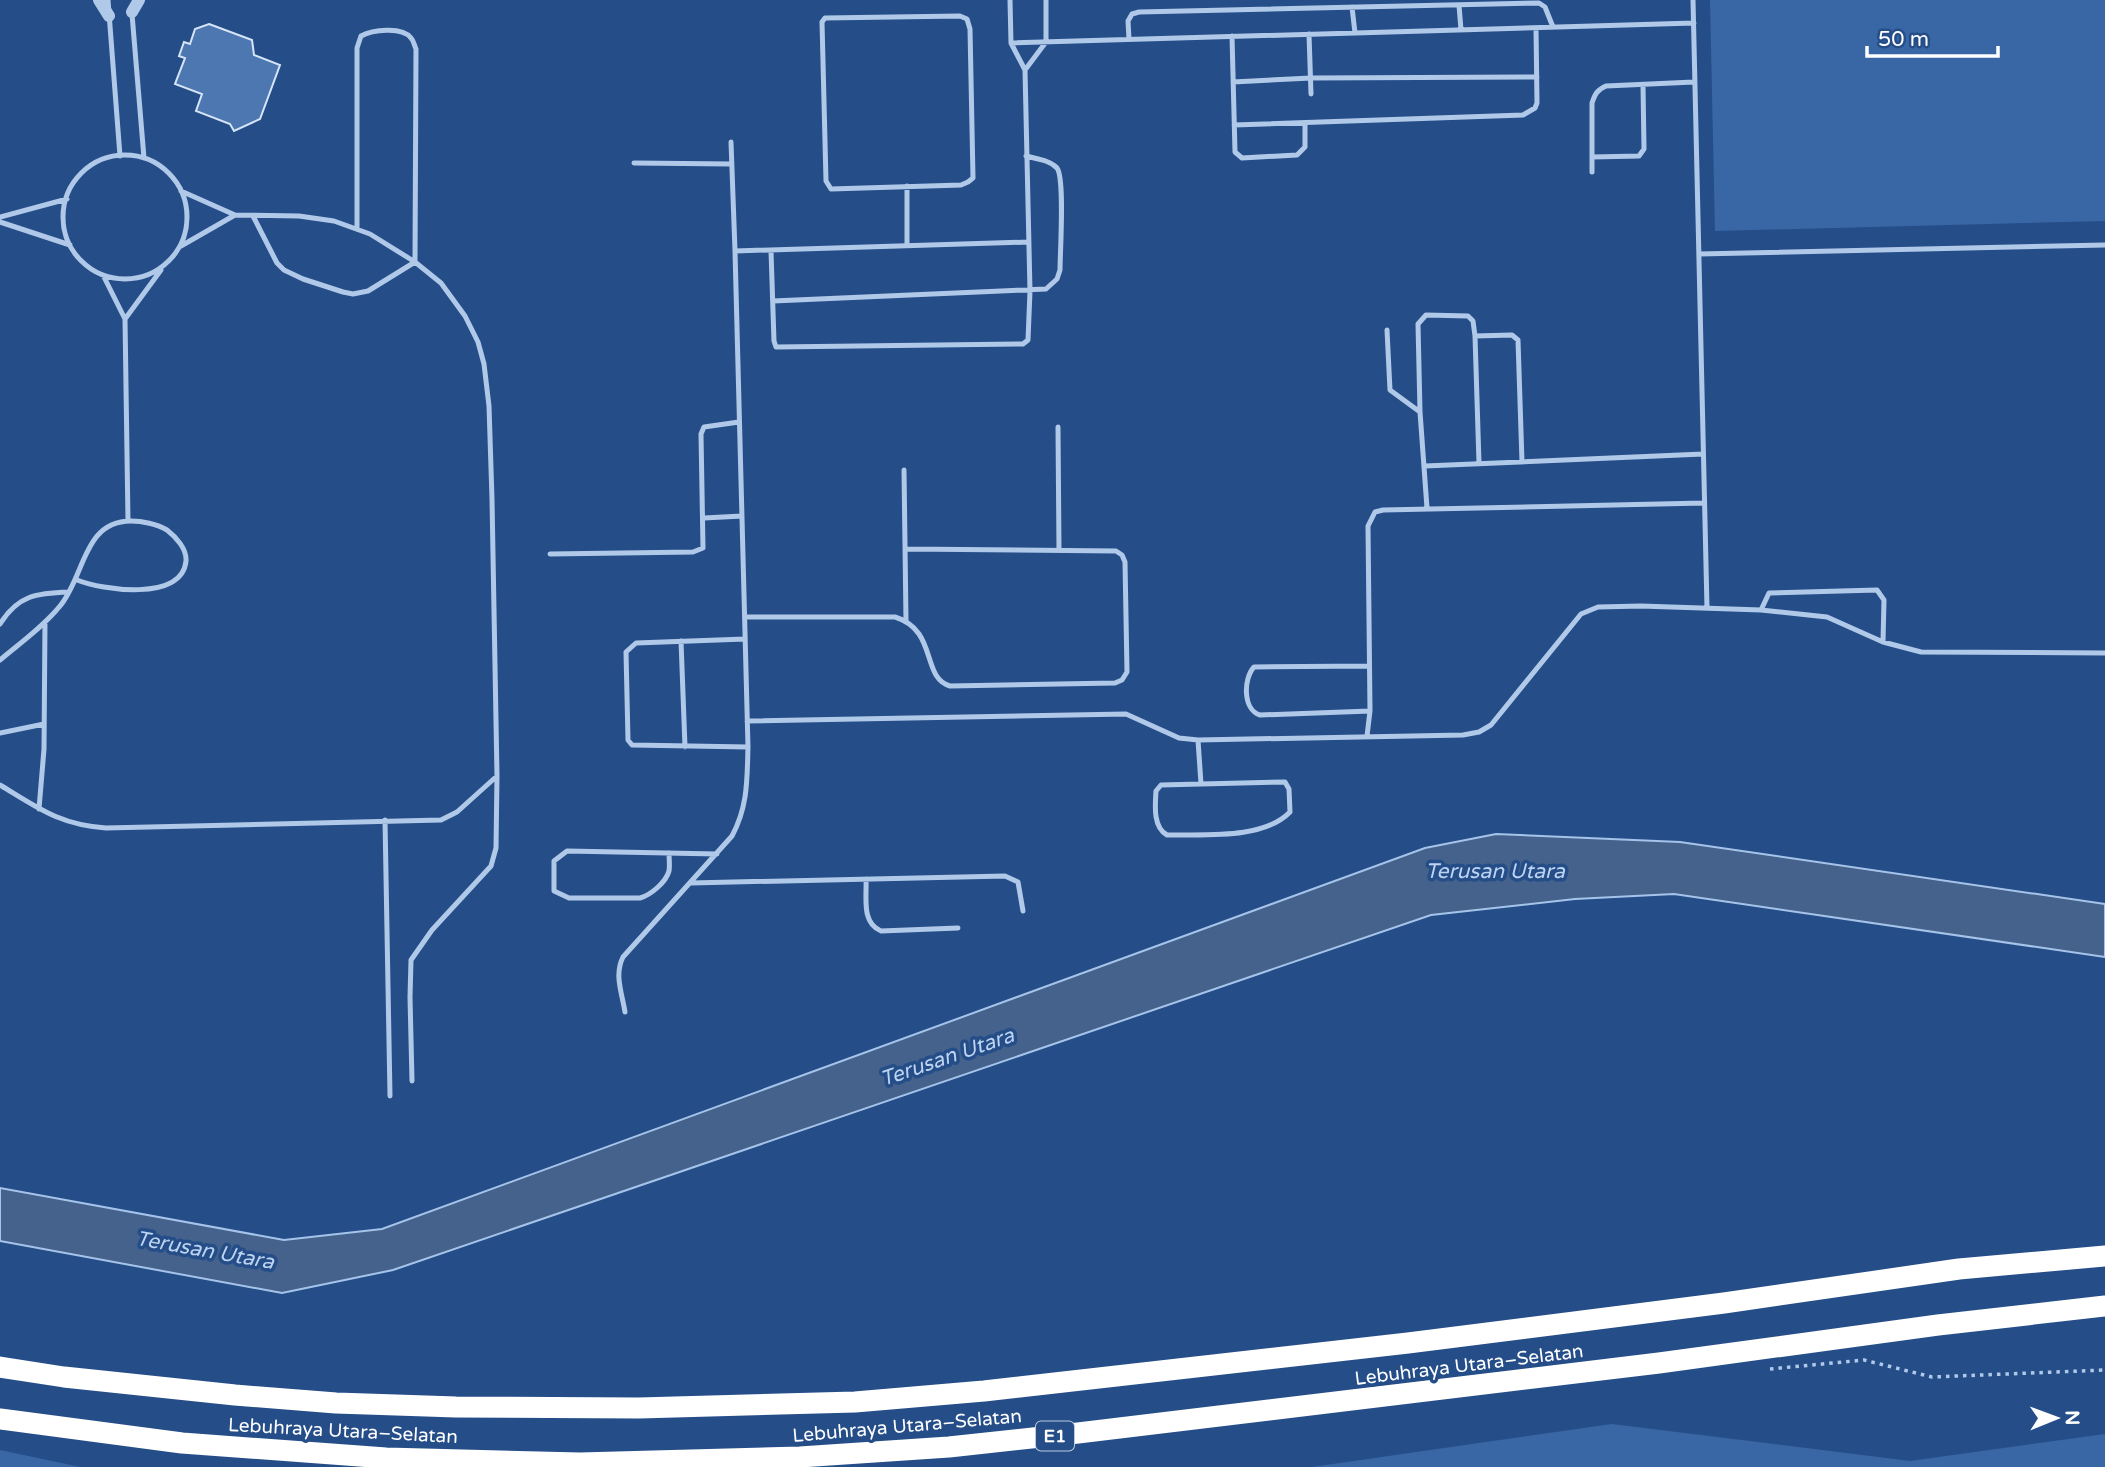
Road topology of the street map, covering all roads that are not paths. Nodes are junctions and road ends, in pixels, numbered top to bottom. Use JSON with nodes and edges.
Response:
{"nodes":[{"id":1,"x":99,"y":0,"type":"edge"},
{"id":2,"x":108,"y":0,"type":"edge"},
{"id":3,"x":139,"y":0,"type":"edge"},
{"id":4,"x":1010,"y":0,"type":"edge"},
{"id":5,"x":1046,"y":0,"type":"edge"},
{"id":6,"x":1693,"y":0,"type":"edge"},
{"id":7,"x":1459,"y":5,"type":"junction"},
{"id":8,"x":132,"y":6,"type":"edge"},
{"id":9,"x":1352,"y":7,"type":"junction"},
{"id":10,"x":109,"y":16,"type":"junction"},
{"id":11,"x":1694,"y":23,"type":"junction"},
{"id":12,"x":1553,"y":27,"type":"junction"},
{"id":13,"x":1536,"y":28,"type":"junction"},
{"id":14,"x":1461,"y":30,"type":"junction"},
{"id":15,"x":1355,"y":33,"type":"junction"},
{"id":16,"x":1309,"y":34,"type":"junction"},
{"id":17,"x":1232,"y":36,"type":"junction"},
{"id":18,"x":1129,"y":39,"type":"junction"},
{"id":19,"x":1046,"y":42,"type":"junction"},
{"id":20,"x":1011,"y":43,"type":"junction"},
{"id":21,"x":1025,"y":70,"type":"junction"},
{"id":22,"x":1537,"y":77,"type":"junction"},
{"id":23,"x":1311,"y":78,"type":"junction"},
{"id":24,"x":1233,"y":82,"type":"junction"},
{"id":25,"x":1694,"y":82,"type":"junction"},
{"id":26,"x":1643,"y":85,"type":"junction"},
{"id":27,"x":1311,"y":94,"type":"dead end"},
{"id":28,"x":1305,"y":124,"type":"junction"},
{"id":29,"x":1234,"y":125,"type":"junction"},
{"id":30,"x":730,"y":142,"type":"dead end"},
{"id":31,"x":120,"y":156,"type":"junction"},
{"id":32,"x":1026,"y":156,"type":"junction"},
{"id":33,"x":1592,"y":157,"type":"junction"},
{"id":34,"x":144,"y":158,"type":"junction"},
{"id":35,"x":634,"y":163,"type":"dead end"},
{"id":36,"x":731,"y":164,"type":"junction"},
{"id":37,"x":1592,"y":172,"type":"dead end"},
{"id":38,"x":907,"y":186,"type":"junction"},
{"id":39,"x":181,"y":191,"type":"junction"},
{"id":40,"x":67,"y":199,"type":"junction"},
{"id":41,"x":236,"y":215,"type":"junction"},
{"id":42,"x":253,"y":216,"type":"junction"},
{"id":43,"x":0,"y":220,"type":"edge"},
{"id":44,"x":357,"y":228,"type":"junction"},
{"id":45,"x":1028,"y":242,"type":"junction"},
{"id":46,"x":907,"y":244,"type":"junction"},
{"id":47,"x":70,"y":245,"type":"junction"},
{"id":48,"x":2105,"y":245,"type":"edge"},
{"id":49,"x":180,"y":247,"type":"junction"},
{"id":50,"x":735,"y":251,"type":"junction"},
{"id":51,"x":771,"y":251,"type":"junction"},
{"id":52,"x":1699,"y":254,"type":"junction"},
{"id":53,"x":415,"y":262,"type":"junction"},
{"id":54,"x":165,"y":264,"type":"junction"},
{"id":55,"x":103,"y":275,"type":"junction"},
{"id":56,"x":1030,"y":290,"type":"junction"},
{"id":57,"x":773,"y":301,"type":"junction"},
{"id":58,"x":125,"y":319,"type":"junction"},
{"id":59,"x":1387,"y":330,"type":"dead end"},
{"id":60,"x":1475,"y":336,"type":"junction"},
{"id":61,"x":1420,"y":412,"type":"junction"},
{"id":62,"x":739,"y":422,"type":"junction"},
{"id":63,"x":1058,"y":427,"type":"dead end"},
{"id":64,"x":1703,"y":454,"type":"junction"},
{"id":65,"x":1522,"y":462,"type":"junction"},
{"id":66,"x":1479,"y":463,"type":"junction"},
{"id":67,"x":1424,"y":466,"type":"junction"},
{"id":68,"x":904,"y":470,"type":"dead end"},
{"id":69,"x":1704,"y":503,"type":"junction"},
{"id":70,"x":1427,"y":509,"type":"junction"},
{"id":71,"x":742,"y":516,"type":"junction"},
{"id":72,"x":704,"y":518,"type":"junction"},
{"id":73,"x":128,"y":521,"type":"junction"},
{"id":74,"x":905,"y":549,"type":"junction"},
{"id":75,"x":1059,"y":549,"type":"junction"},
{"id":76,"x":550,"y":554,"type":"dead end"},
{"id":77,"x":77,"y":580,"type":"junction"},
{"id":78,"x":69,"y":592,"type":"junction"},
{"id":79,"x":1707,"y":608,"type":"junction"},
{"id":80,"x":1761,"y":610,"type":"junction"},
{"id":81,"x":745,"y":617,"type":"junction"},
{"id":82,"x":906,"y":620,"type":"junction"},
{"id":83,"x":45,"y":622,"type":"junction"},
{"id":84,"x":0,"y":624,"type":"edge"},
{"id":85,"x":745,"y":639,"type":"junction"},
{"id":86,"x":681,"y":641,"type":"junction"},
{"id":87,"x":1883,"y":642,"type":"junction"},
{"id":88,"x":2105,"y":653,"type":"edge"},
{"id":89,"x":0,"y":660,"type":"edge"},
{"id":90,"x":1369,"y":666,"type":"junction"},
{"id":91,"x":1370,"y":711,"type":"junction"},
{"id":92,"x":747,"y":721,"type":"junction"},
{"id":93,"x":44,"y":724,"type":"junction"},
{"id":94,"x":0,"y":733,"type":"edge"},
{"id":95,"x":1367,"y":736,"type":"junction"},
{"id":96,"x":1199,"y":740,"type":"junction"},
{"id":97,"x":685,"y":747,"type":"junction"},
{"id":98,"x":748,"y":747,"type":"junction"},
{"id":99,"x":497,"y":776,"type":"junction"},
{"id":100,"x":1201,"y":784,"type":"junction"},
{"id":101,"x":0,"y":785,"type":"edge"},
{"id":102,"x":39,"y":808,"type":"junction"},
{"id":103,"x":385,"y":820,"type":"junction"},
{"id":104,"x":669,"y":853,"type":"junction"},
{"id":105,"x":717,"y":854,"type":"junction"},
{"id":106,"x":866,"y":879,"type":"junction"},
{"id":107,"x":691,"y":883,"type":"junction"},
{"id":108,"x":1023,"y":911,"type":"dead end"},
{"id":109,"x":958,"y":928,"type":"dead end"},
{"id":110,"x":625,"y":1012,"type":"dead end"},
{"id":111,"x":412,"y":1081,"type":"dead end"},
{"id":112,"x":390,"y":1096,"type":"dead end"},
{"id":113,"x":2105,"y":1256,"type":"edge"},
{"id":114,"x":2105,"y":1306,"type":"edge"},
{"id":115,"x":0,"y":1367,"type":"edge"},
{"id":116,"x":0,"y":1419,"type":"edge"}],
"edges":[{"from":1,"to":10,"type":"street"},
{"from":2,"to":10,"type":"lane"},
{"from":3,"to":8,"type":"street"},
{"from":4,"to":20,"type":"lane"},
{"from":5,"to":19,"type":"lane"},
{"from":6,"to":11,"type":"lane"},
{"from":7,"to":9,"type":"lane"},
{"from":7,"to":12,"type":"lane"},
{"from":7,"to":14,"type":"lane"},
{"from":8,"to":34,"type":"lane"},
{"from":9,"to":15,"type":"lane"},
{"from":9,"to":18,"type":"lane"},
{"from":10,"to":31,"type":"lane"},
{"from":11,"to":12,"type":"lane"},
{"from":11,"to":25,"type":"lane"},
{"from":12,"to":13,"type":"lane"},
{"from":13,"to":14,"type":"lane"},
{"from":13,"to":22,"type":"lane"},
{"from":14,"to":15,"type":"lane"},
{"from":15,"to":16,"type":"lane"},
{"from":16,"to":17,"type":"lane"},
{"from":16,"to":23,"type":"lane"},
{"from":17,"to":18,"type":"lane"},
{"from":17,"to":24,"type":"lane"},
{"from":18,"to":19,"type":"lane"},
{"from":19,"to":20,"type":"lane"},
{"from":19,"to":21,"type":"lane"},
{"from":20,"to":21,"type":"lane"},
{"from":21,"to":32,"type":"lane"},
{"from":22,"to":23,"type":"lane"},
{"from":22,"to":28,"type":"lane"},
{"from":23,"to":24,"type":"lane"},
{"from":23,"to":27,"type":"lane"},
{"from":24,"to":29,"type":"lane"},
{"from":25,"to":26,"type":"lane"},
{"from":25,"to":52,"type":"lane"},
{"from":26,"to":33,"type":"lane"},
{"from":26,"to":33,"type":"lane"},
{"from":28,"to":29,"type":"lane"},
{"from":28,"to":29,"type":"lane"},
{"from":30,"to":36,"type":"lane"},
{"from":31,"to":34,"type":"lane"},
{"from":31,"to":40,"type":"lane"},
{"from":32,"to":45,"type":"lane"},
{"from":32,"to":56,"type":"lane"},
{"from":33,"to":37,"type":"lane"},
{"from":34,"to":39,"type":"lane"},
{"from":35,"to":36,"type":"lane"},
{"from":36,"to":50,"type":"lane"},
{"from":38,"to":38,"type":"lane"},
{"from":38,"to":46,"type":"lane"},
{"from":39,"to":41,"type":"lane"},
{"from":39,"to":49,"type":"lane"},
{"from":40,"to":43,"type":"lane"},
{"from":40,"to":47,"type":"lane"},
{"from":41,"to":42,"type":"lane"},
{"from":41,"to":49,"type":"lane"},
{"from":42,"to":44,"type":"lane"},
{"from":42,"to":53,"type":"lane"},
{"from":43,"to":47,"type":"lane"},
{"from":44,"to":53,"type":"lane"},
{"from":44,"to":53,"type":"lane"},
{"from":45,"to":46,"type":"lane"},
{"from":45,"to":56,"type":"lane"},
{"from":46,"to":51,"type":"lane"},
{"from":47,"to":55,"type":"lane"},
{"from":48,"to":52,"type":"lane"},
{"from":49,"to":54,"type":"lane"},
{"from":50,"to":51,"type":"lane"},
{"from":50,"to":62,"type":"lane"},
{"from":51,"to":57,"type":"lane"},
{"from":52,"to":64,"type":"lane"},
{"from":53,"to":99,"type":"lane"},
{"from":54,"to":55,"type":"lane"},
{"from":54,"to":58,"type":"lane"},
{"from":55,"to":58,"type":"lane"},
{"from":56,"to":57,"type":"lane"},
{"from":56,"to":57,"type":"lane"},
{"from":58,"to":73,"type":"lane"},
{"from":59,"to":61,"type":"lane"},
{"from":60,"to":61,"type":"lane"},
{"from":60,"to":65,"type":"lane"},
{"from":60,"to":66,"type":"lane"},
{"from":61,"to":67,"type":"lane"},
{"from":62,"to":71,"type":"lane"},
{"from":62,"to":72,"type":"lane"},
{"from":63,"to":75,"type":"lane"},
{"from":64,"to":65,"type":"lane"},
{"from":64,"to":69,"type":"lane"},
{"from":65,"to":66,"type":"lane"},
{"from":66,"to":67,"type":"lane"},
{"from":67,"to":70,"type":"lane"},
{"from":68,"to":74,"type":"lane"},
{"from":69,"to":70,"type":"lane"},
{"from":69,"to":79,"type":"lane"},
{"from":70,"to":90,"type":"lane"},
{"from":71,"to":72,"type":"lane"},
{"from":71,"to":81,"type":"lane"},
{"from":72,"to":76,"type":"lane"},
{"from":73,"to":77,"type":"lane"},
{"from":73,"to":77,"type":"lane"},
{"from":74,"to":75,"type":"lane"},
{"from":74,"to":82,"type":"lane"},
{"from":75,"to":82,"type":"lane"},
{"from":77,"to":78,"type":"lane"},
{"from":78,"to":83,"type":"lane"},
{"from":78,"to":84,"type":"lane"},
{"from":79,"to":80,"type":"lane"},
{"from":79,"to":95,"type":"lane"},
{"from":80,"to":87,"type":"lane"},
{"from":80,"to":87,"type":"lane"},
{"from":81,"to":82,"type":"lane"},
{"from":81,"to":85,"type":"lane"},
{"from":83,"to":89,"type":"lane"},
{"from":83,"to":93,"type":"lane"},
{"from":85,"to":86,"type":"lane"},
{"from":85,"to":92,"type":"lane"},
{"from":86,"to":97,"type":"lane"},
{"from":86,"to":97,"type":"lane"},
{"from":87,"to":88,"type":"lane"},
{"from":90,"to":91,"type":"lane"},
{"from":90,"to":91,"type":"lane"},
{"from":91,"to":95,"type":"lane"},
{"from":92,"to":96,"type":"lane"},
{"from":92,"to":98,"type":"lane"},
{"from":93,"to":94,"type":"lane"},
{"from":93,"to":102,"type":"lane"},
{"from":95,"to":96,"type":"lane"},
{"from":96,"to":100,"type":"lane"},
{"from":97,"to":98,"type":"lane"},
{"from":98,"to":105,"type":"lane"},
{"from":99,"to":103,"type":"lane"},
{"from":99,"to":111,"type":"lane"},
{"from":100,"to":100,"type":"lane"},
{"from":101,"to":102,"type":"lane"},
{"from":102,"to":103,"type":"lane"},
{"from":103,"to":112,"type":"lane"},
{"from":104,"to":104,"type":"lane"},
{"from":104,"to":105,"type":"lane"},
{"from":105,"to":107,"type":"lane"},
{"from":106,"to":107,"type":"lane"},
{"from":106,"to":108,"type":"lane"},
{"from":106,"to":109,"type":"lane"},
{"from":107,"to":110,"type":"lane"},
{"from":113,"to":115,"type":"highway","name":"Lebuhraya Utara–Selatan"},
{"from":114,"to":116,"type":"highway","name":"Lebuhraya Utara–Selatan","number":"E1"}]}
